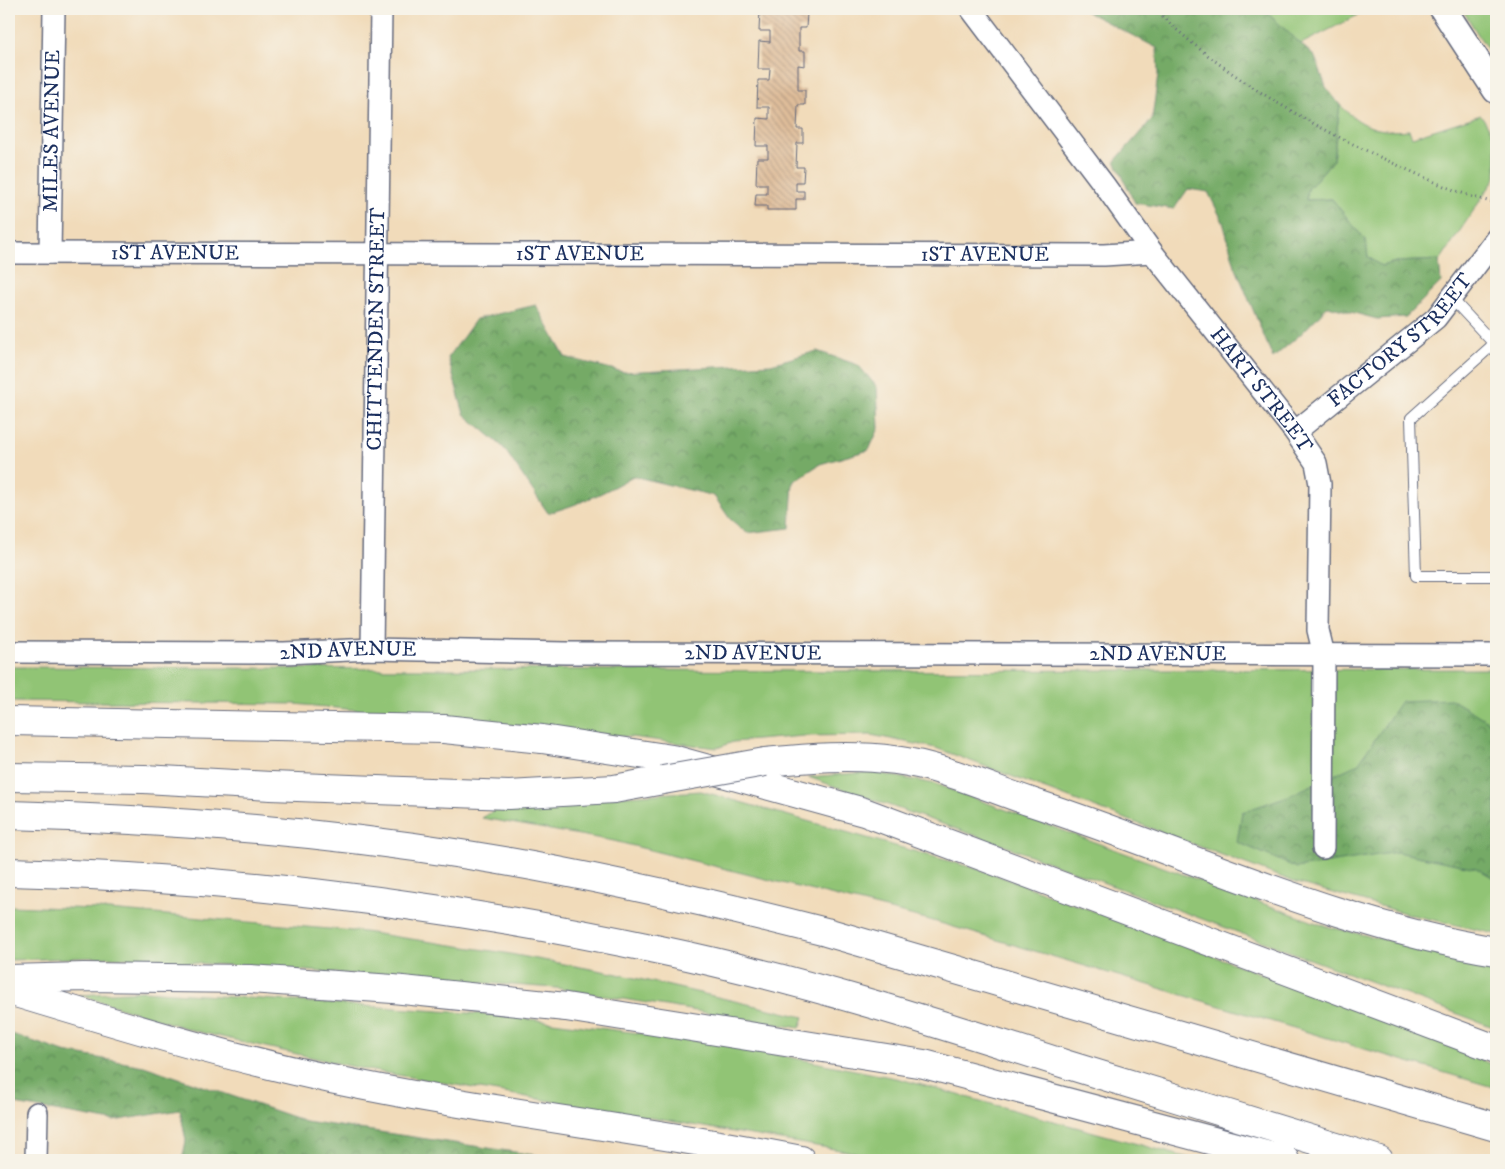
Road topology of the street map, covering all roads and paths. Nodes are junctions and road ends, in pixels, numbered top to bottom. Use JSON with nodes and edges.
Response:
{"nodes":[{"id":1,"x":54,"y":9,"type":"edge"},
{"id":2,"x":381,"y":9,"type":"edge"},
{"id":3,"x":971,"y":9,"type":"edge"},
{"id":4,"x":1155,"y":9,"type":"edge"},
{"id":5,"x":1444,"y":9,"type":"edge"},
{"id":6,"x":1496,"y":90,"type":"edge"},
{"id":7,"x":1496,"y":203,"type":"edge"},
{"id":8,"x":1496,"y":239,"type":"edge"},
{"id":9,"x":1152,"y":252,"type":"junction"},
{"id":10,"x":9,"y":253,"type":"edge"},
{"id":11,"x":50,"y":253,"type":"junction"},
{"id":12,"x":377,"y":254,"type":"junction"},
{"id":13,"x":1452,"y":299,"type":"junction"},
{"id":14,"x":1495,"y":344,"type":"edge"},
{"id":15,"x":1295,"y":432,"type":"junction"},
{"id":16,"x":1496,"y":576,"type":"edge"},
{"id":17,"x":372,"y":649,"type":"junction"},
{"id":18,"x":9,"y":652,"type":"edge"},
{"id":19,"x":1324,"y":655,"type":"junction"},
{"id":20,"x":1496,"y":655,"type":"edge"},
{"id":21,"x":9,"y":721,"type":"edge"},
{"id":22,"x":9,"y":777,"type":"edge"},
{"id":23,"x":9,"y":815,"type":"edge"},
{"id":24,"x":1323,"y":848,"type":"dead end"},
{"id":25,"x":9,"y":872,"type":"edge"},
{"id":26,"x":1496,"y":951,"type":"edge"},
{"id":27,"x":13,"y":988,"type":"edge"},
{"id":28,"x":1496,"y":1048,"type":"edge"},
{"id":29,"x":37,"y":1112,"type":"dead end"},
{"id":30,"x":1496,"y":1128,"type":"edge"},
{"id":31,"x":36,"y":1160,"type":"edge"},
{"id":32,"x":801,"y":1160,"type":"edge"},
{"id":33,"x":1285,"y":1160,"type":"edge"},
{"id":34,"x":1379,"y":1160,"type":"edge"}],
"edges":[{"from":1,"to":11,"type":"street","name":"MILES AVENUE"},
{"from":2,"to":12,"type":"street","name":"CHITTENDEN STREET"},
{"from":3,"to":9,"type":"street","name":"HART STREET"},
{"from":4,"to":7,"type":"path"},
{"from":5,"to":6,"type":"street"},
{"from":8,"to":13,"type":"street","name":"FACTORY STREET"},
{"from":9,"to":12,"type":"street","name":"1ST AVENUE"},
{"from":9,"to":15,"type":"street","name":"HART STREET"},
{"from":10,"to":11,"type":"street","name":"1ST AVENUE"},
{"from":11,"to":12,"type":"street","name":"1ST AVENUE"},
{"from":12,"to":17,"type":"street","name":"CHITTENDEN STREET"},
{"from":13,"to":14,"type":"lane"},
{"from":13,"to":15,"type":"street","name":"FACTORY STREET"},
{"from":14,"to":16,"type":"lane"},
{"from":15,"to":19,"type":"street","name":"HART STREET"},
{"from":17,"to":18,"type":"street","name":"2ND AVENUE"},
{"from":17,"to":19,"type":"street","name":"2ND AVENUE"},
{"from":19,"to":20,"type":"street","name":"2ND AVENUE"},
{"from":19,"to":24,"type":"street","name":"HART STREET"},
{"from":21,"to":28,"type":"highway"},
{"from":22,"to":26,"type":"highway","bridge":true},
{"from":23,"to":30,"type":"highway"},
{"from":25,"to":34,"type":"highway"},
{"from":27,"to":32,"type":"highway"},
{"from":27,"to":33,"type":"highway"},
{"from":29,"to":31,"type":"street"}]}
